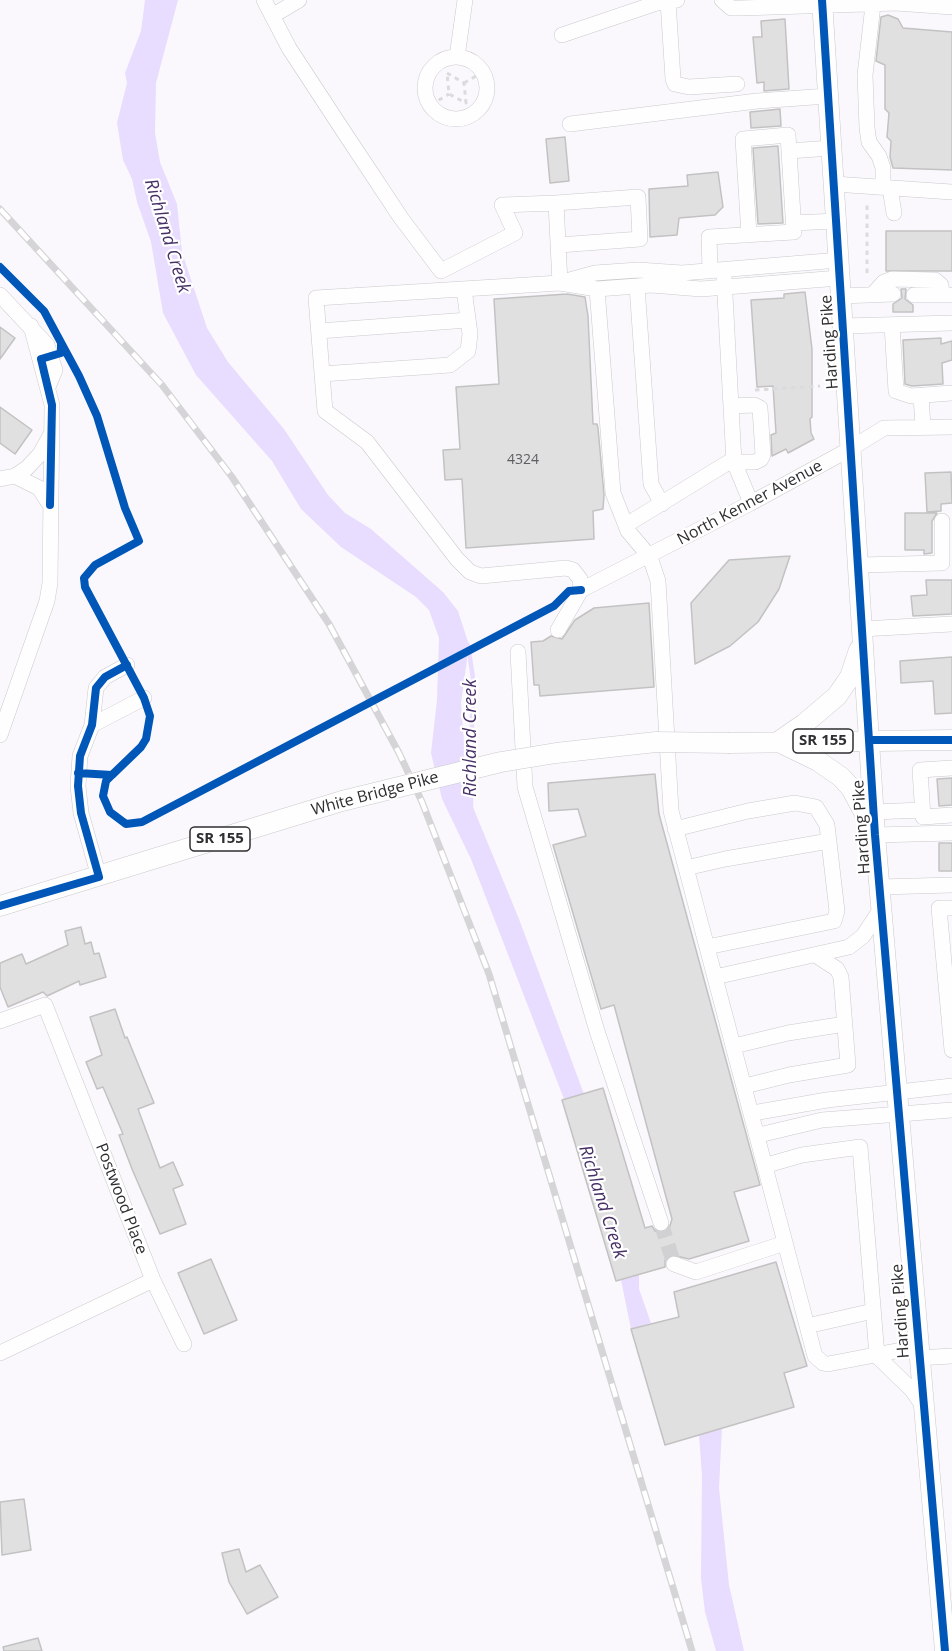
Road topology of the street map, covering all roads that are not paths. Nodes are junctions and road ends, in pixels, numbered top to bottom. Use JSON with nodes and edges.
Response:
{"nodes":[{"id":1,"x":264,"y":0,"type":"edge"},
{"id":2,"x":299,"y":0,"type":"edge"},
{"id":3,"x":465,"y":0,"type":"edge"},
{"id":4,"x":722,"y":0,"type":"edge"},
{"id":5,"x":673,"y":1,"type":"edge"},
{"id":6,"x":822,"y":2,"type":"edge"},
{"id":7,"x":873,"y":5,"type":"junction"},
{"id":8,"x":952,"y":7,"type":"edge"},
{"id":9,"x":272,"y":16,"type":"junction"},
{"id":10,"x":562,"y":35,"type":"dead end"},
{"id":11,"x":457,"y":57,"type":"junction"},
{"id":12,"x":732,"y":84,"type":"dead end"},
{"id":13,"x":828,"y":96,"type":"junction"},
{"id":14,"x":570,"y":124,"type":"dead end"},
{"id":15,"x":831,"y":148,"type":"junction"},
{"id":16,"x":789,"y":151,"type":"junction"},
{"id":17,"x":834,"y":184,"type":"junction"},
{"id":18,"x":886,"y":187,"type":"junction"},
{"id":19,"x":952,"y":192,"type":"edge"},
{"id":20,"x":556,"y":203,"type":"junction"},
{"id":21,"x":894,"y":213,"type":"dead end"},
{"id":22,"x":836,"y":220,"type":"junction"},
{"id":23,"x":793,"y":223,"type":"junction"},
{"id":24,"x":749,"y":235,"type":"junction"},
{"id":25,"x":559,"y":245,"type":"junction"},
{"id":26,"x":717,"y":268,"type":"junction"},
{"id":27,"x":840,"y":278,"type":"junction"},
{"id":28,"x":560,"y":283,"type":"junction"},
{"id":29,"x":637,"y":286,"type":"junction"},
{"id":30,"x":724,"y":287,"type":"junction"},
{"id":31,"x":464,"y":289,"type":"junction"},
{"id":32,"x":597,"y":289,"type":"junction"},
{"id":33,"x":873,"y":294,"type":"junction"},
{"id":34,"x":893,"y":294,"type":"dead end"},
{"id":35,"x":0,"y":295,"type":"edge"},
{"id":36,"x":914,"y":295,"type":"dead end"},
{"id":37,"x":947,"y":295,"type":"edge"},
{"id":38,"x":468,"y":320,"type":"junction"},
{"id":39,"x":892,"y":325,"type":"junction"},
{"id":40,"x":843,"y":326,"type":"junction"},
{"id":41,"x":951,"y":326,"type":"edge"},
{"id":42,"x":319,"y":331,"type":"junction"},
{"id":43,"x":322,"y":374,"type":"junction"},
{"id":44,"x":952,"y":393,"type":"edge"},
{"id":45,"x":921,"y":396,"type":"junction"},
{"id":46,"x":731,"y":399,"type":"junction"},
{"id":47,"x":952,"y":427,"type":"edge"},
{"id":48,"x":923,"y":428,"type":"junction"},
{"id":49,"x":51,"y":434,"type":"junction"},
{"id":50,"x":850,"y":449,"type":"junction"},
{"id":51,"x":734,"y":462,"type":"junction"},
{"id":52,"x":8,"y":477,"type":"edge"},
{"id":53,"x":748,"y":496,"type":"junction"},
{"id":54,"x":662,"y":504,"type":"junction"},
{"id":55,"x":50,"y":505,"type":"junction"},
{"id":56,"x":942,"y":521,"type":"dead end"},
{"id":57,"x":626,"y":525,"type":"junction"},
{"id":58,"x":650,"y":557,"type":"junction"},
{"id":59,"x":859,"y":565,"type":"junction"},
{"id":60,"x":581,"y":590,"type":"junction"},
{"id":61,"x":952,"y":624,"type":"edge"},
{"id":62,"x":862,"y":629,"type":"junction"},
{"id":63,"x":558,"y":630,"type":"dead end"},
{"id":64,"x":518,"y":652,"type":"dead end"},
{"id":65,"x":127,"y":665,"type":"dead end"},
{"id":66,"x":144,"y":698,"type":"dead end"},
{"id":67,"x":92,"y":725,"type":"junction"},
{"id":68,"x":0,"y":735,"type":"edge"},
{"id":69,"x":869,"y":740,"type":"junction"},
{"id":70,"x":777,"y":742,"type":"junction"},
{"id":71,"x":952,"y":742,"type":"edge"},
{"id":72,"x":952,"y":768,"type":"edge"},
{"id":73,"x":922,"y":810,"type":"junction"},
{"id":74,"x":874,"y":812,"type":"junction"},
{"id":75,"x":952,"y":815,"type":"edge"},
{"id":76,"x":675,"y":829,"type":"junction"},
{"id":77,"x":952,"y":833,"type":"edge"},
{"id":78,"x":875,"y":835,"type":"junction"},
{"id":79,"x":829,"y":841,"type":"junction"},
{"id":80,"x":686,"y":868,"type":"junction"},
{"id":81,"x":99,"y":877,"type":"junction"},
{"id":82,"x":952,"y":885,"type":"edge"},
{"id":83,"x":880,"y":887,"type":"junction"},
{"id":84,"x":0,"y":906,"type":"edge"},
{"id":85,"x":952,"y":908,"type":"edge"},
{"id":86,"x":881,"y":909,"type":"junction"},
{"id":87,"x":707,"y":947,"type":"junction"},
{"id":88,"x":817,"y":956,"type":"junction"},
{"id":89,"x":715,"y":977,"type":"junction"},
{"id":90,"x":0,"y":1022,"type":"edge"},
{"id":91,"x":845,"y":1024,"type":"junction"},
{"id":92,"x":734,"y":1046,"type":"junction"},
{"id":93,"x":952,"y":1050,"type":"edge"},
{"id":94,"x":745,"y":1086,"type":"junction"},
{"id":95,"x":952,"y":1086,"type":"edge"},
{"id":96,"x":897,"y":1091,"type":"junction"},
{"id":97,"x":952,"y":1110,"type":"edge"},
{"id":98,"x":753,"y":1113,"type":"junction"},
{"id":99,"x":899,"y":1113,"type":"junction"},
{"id":100,"x":759,"y":1135,"type":"junction"},
{"id":101,"x":767,"y":1165,"type":"junction"},
{"id":102,"x":661,"y":1223,"type":"tunnel mouth"},
{"id":103,"x":785,"y":1243,"type":"junction"},
{"id":104,"x":674,"y":1264,"type":"dead end"},
{"id":105,"x":153,"y":1280,"type":"junction"},
{"id":106,"x":873,"y":1311,"type":"junction"},
{"id":107,"x":807,"y":1326,"type":"junction"},
{"id":108,"x":184,"y":1344,"type":"dead end"},
{"id":109,"x":0,"y":1353,"type":"edge"},
{"id":110,"x":918,"y":1353,"type":"junction"},
{"id":111,"x":877,"y":1356,"type":"junction"},
{"id":112,"x":952,"y":1356,"type":"edge"},
{"id":113,"x":923,"y":1406,"type":"junction"},
{"id":114,"x":945,"y":1651,"type":"edge"}],
"edges":[{"from":1,"to":9,"type":"street"},
{"from":2,"to":9,"type":"street"},
{"from":3,"to":11,"type":"street"},
{"from":4,"to":6,"type":"street"},
{"from":5,"to":10,"type":"street"},
{"from":5,"to":12,"type":"street"},
{"from":6,"to":7,"type":"street"},
{"from":6,"to":13,"type":"main road","name":"Harding Pike"},
{"from":7,"to":8,"type":"street"},
{"from":7,"to":18,"type":"street"},
{"from":9,"to":20,"type":"street"},
{"from":11,"to":11,"type":"street"},
{"from":13,"to":14,"type":"street"},
{"from":13,"to":15,"type":"main road","name":"Harding Pike"},
{"from":15,"to":16,"type":"street"},
{"from":15,"to":17,"type":"main road","name":"Harding Pike"},
{"from":16,"to":23,"type":"street"},
{"from":16,"to":24,"type":"street"},
{"from":17,"to":18,"type":"street"},
{"from":17,"to":22,"type":"main road","name":"Harding Pike"},
{"from":18,"to":19,"type":"street"},
{"from":18,"to":21,"type":"street"},
{"from":20,"to":25,"type":"street"},
{"from":20,"to":25,"type":"street"},
{"from":22,"to":23,"type":"street"},
{"from":22,"to":27,"type":"main road","name":"Harding Pike"},
{"from":23,"to":24,"type":"street"},
{"from":24,"to":26,"type":"street"},
{"from":25,"to":28,"type":"street"},
{"from":26,"to":27,"type":"street"},
{"from":26,"to":28,"type":"street"},
{"from":26,"to":30,"type":"street"},
{"from":27,"to":30,"type":"street"},
{"from":27,"to":33,"type":"street"},
{"from":27,"to":40,"type":"main road","name":"Harding Pike"},
{"from":28,"to":31,"type":"street"},
{"from":28,"to":32,"type":"street"},
{"from":29,"to":30,"type":"street"},
{"from":29,"to":32,"type":"street"},
{"from":29,"to":54,"type":"street"},
{"from":30,"to":46,"type":"street"},
{"from":31,"to":38,"type":"street"},
{"from":31,"to":42,"type":"street"},
{"from":32,"to":57,"type":"street"},
{"from":33,"to":34,"type":"street"},
{"from":33,"to":37,"type":"street"},
{"from":35,"to":49,"type":"street"},
{"from":36,"to":37,"type":"street"},
{"from":38,"to":42,"type":"street"},
{"from":38,"to":43,"type":"street"},
{"from":39,"to":40,"type":"street"},
{"from":39,"to":41,"type":"street"},
{"from":39,"to":45,"type":"street"},
{"from":40,"to":50,"type":"main road","name":"Harding Pike"},
{"from":42,"to":43,"type":"street"},
{"from":43,"to":60,"type":"street"},
{"from":44,"to":45,"type":"street"},
{"from":45,"to":48,"type":"street"},
{"from":46,"to":51,"type":"street"},
{"from":46,"to":51,"type":"street"},
{"from":47,"to":48,"type":"street","name":"North Kenner Avenue"},
{"from":48,"to":50,"type":"street","name":"North Kenner Avenue"},
{"from":49,"to":52,"type":"street"},
{"from":49,"to":55,"type":"street"},
{"from":50,"to":53,"type":"street","name":"North Kenner Avenue"},
{"from":50,"to":59,"type":"main road","name":"Harding Pike"},
{"from":51,"to":53,"type":"street"},
{"from":51,"to":54,"type":"street"},
{"from":52,"to":55,"type":"street"},
{"from":53,"to":58,"type":"street","name":"North Kenner Avenue"},
{"from":54,"to":57,"type":"street"},
{"from":55,"to":68,"type":"street"},
{"from":56,"to":59,"type":"street"},
{"from":57,"to":58,"type":"street"},
{"from":58,"to":60,"type":"street","name":"North Kenner Avenue"},
{"from":58,"to":76,"type":"street"},
{"from":59,"to":62,"type":"main road","name":"Harding Pike"},
{"from":60,"to":63,"type":"street"},
{"from":61,"to":62,"type":"street"},
{"from":62,"to":69,"type":"main road","name":"Harding Pike"},
{"from":62,"to":70,"type":"main road"},
{"from":64,"to":102,"type":"street"},
{"from":65,"to":67,"type":"street"},
{"from":66,"to":67,"type":"street"},
{"from":67,"to":81,"type":"street"},
{"from":69,"to":70,"type":"main road","name":"White Bridge Pike","number":"SR 155"},
{"from":69,"to":71,"type":"main road","name":"White Bridge Pike"},
{"from":69,"to":74,"type":"main road","name":"Harding Pike"},
{"from":70,"to":78,"type":"main road"},
{"from":70,"to":81,"type":"main road","name":"White Bridge Pike","number":"SR 155","bridge":true},
{"from":72,"to":73,"type":"street"},
{"from":73,"to":74,"type":"street"},
{"from":73,"to":75,"type":"street"},
{"from":74,"to":78,"type":"main road","name":"Harding Pike"},
{"from":76,"to":79,"type":"street"},
{"from":76,"to":80,"type":"street"},
{"from":77,"to":78,"type":"street"},
{"from":78,"to":83,"type":"main road","name":"Harding Pike"},
{"from":79,"to":80,"type":"street"},
{"from":79,"to":87,"type":"street"},
{"from":80,"to":87,"type":"street"},
{"from":81,"to":84,"type":"main road","name":"White Bridge Pike","number":"SR 155"},
{"from":82,"to":83,"type":"street"},
{"from":83,"to":86,"type":"main road","name":"Harding Pike"},
{"from":85,"to":93,"type":"street"},
{"from":86,"to":88,"type":"street"},
{"from":86,"to":96,"type":"main road","name":"Harding Pike"},
{"from":87,"to":89,"type":"street"},
{"from":88,"to":89,"type":"street"},
{"from":88,"to":91,"type":"street"},
{"from":89,"to":92,"type":"street"},
{"from":90,"to":105,"type":"street","name":"Postwood Place"},
{"from":91,"to":92,"type":"street"},
{"from":91,"to":94,"type":"street"},
{"from":92,"to":94,"type":"street"},
{"from":94,"to":98,"type":"street"},
{"from":95,"to":96,"type":"street"},
{"from":96,"to":98,"type":"street"},
{"from":96,"to":99,"type":"main road","name":"Harding Pike"},
{"from":97,"to":99,"type":"street"},
{"from":98,"to":100,"type":"street"},
{"from":99,"to":100,"type":"street"},
{"from":99,"to":110,"type":"main road","name":"Harding Pike"},
{"from":100,"to":101,"type":"street"},
{"from":101,"to":103,"type":"street"},
{"from":101,"to":106,"type":"street"},
{"from":103,"to":104,"type":"street"},
{"from":103,"to":107,"type":"street"},
{"from":105,"to":108,"type":"street"},
{"from":105,"to":109,"type":"street"},
{"from":106,"to":107,"type":"street"},
{"from":106,"to":111,"type":"street"},
{"from":107,"to":111,"type":"street"},
{"from":110,"to":111,"type":"street"},
{"from":110,"to":112,"type":"street"},
{"from":110,"to":113,"type":"main road","name":"Harding Pike"},
{"from":111,"to":113,"type":"street"},
{"from":113,"to":114,"type":"main road","name":"Harding Pike"}]}
